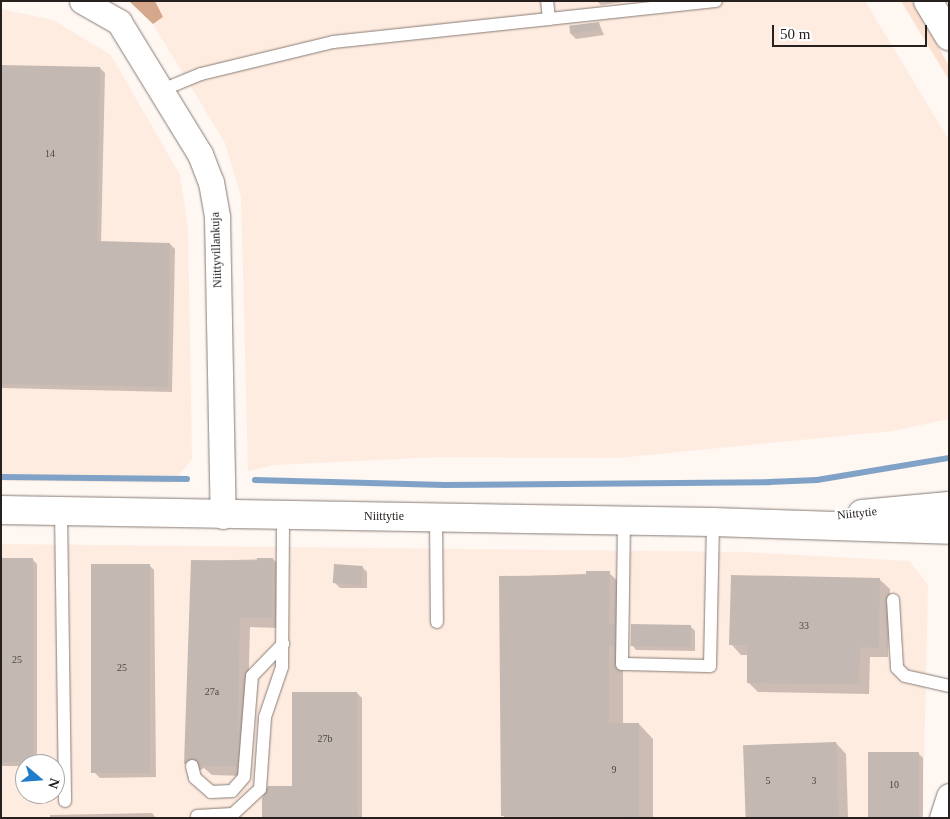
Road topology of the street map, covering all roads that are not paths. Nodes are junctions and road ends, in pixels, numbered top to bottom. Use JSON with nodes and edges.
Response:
{"nodes":[{"id":1,"x":82,"y":1,"type":"edge"},
{"id":2,"x":548,"y":1,"type":"edge"},
{"id":3,"x":716,"y":1,"type":"edge"},
{"id":4,"x":928,"y":1,"type":"edge"},
{"id":5,"x":549,"y":19,"type":"junction"},
{"id":6,"x":949,"y":36,"type":"edge"},
{"id":7,"x":162,"y":90,"type":"junction"},
{"id":8,"x":949,"y":506,"type":"edge"},
{"id":9,"x":1,"y":510,"type":"edge"},
{"id":10,"x":61,"y":511,"type":"junction"},
{"id":11,"x":223,"y":516,"type":"junction"},
{"id":12,"x":283,"y":517,"type":"junction"},
{"id":13,"x":436,"y":517,"type":"junction"},
{"id":14,"x":624,"y":520,"type":"junction"},
{"id":15,"x":713,"y":522,"type":"junction"},
{"id":16,"x":766,"y":524,"type":"junction"},
{"id":17,"x":949,"y":530,"type":"edge"},
{"id":18,"x":893,"y":600,"type":"dead end"},
{"id":19,"x":437,"y":622,"type":"dead end"},
{"id":20,"x":283,"y":644,"type":"junction"},
{"id":21,"x":949,"y":686,"type":"edge"},
{"id":22,"x":64,"y":754,"type":"edge"},
{"id":23,"x":192,"y":766,"type":"dead end"},
{"id":24,"x":949,"y":796,"type":"edge"},
{"id":25,"x":196,"y":816,"type":"dead end"},
{"id":26,"x":942,"y":818,"type":"edge"}],
"edges":[{"from":1,"to":7,"type":"street","name":"Niittyvillankuja"},
{"from":2,"to":5,"type":"lane"},
{"from":3,"to":5,"type":"lane"},
{"from":4,"to":6,"type":"main road"},
{"from":5,"to":7,"type":"lane"},
{"from":7,"to":11,"type":"street","name":"Niittyvillankuja"},
{"from":8,"to":16,"type":"main road","name":"Niittytie"},
{"from":9,"to":10,"type":"main road","name":"Niittytie"},
{"from":10,"to":11,"type":"main road","name":"Niittytie"},
{"from":10,"to":22,"type":"lane"},
{"from":11,"to":12,"type":"main road","name":"Niittytie"},
{"from":12,"to":13,"type":"main road","name":"Niittytie"},
{"from":12,"to":20,"type":"lane"},
{"from":13,"to":14,"type":"main road","name":"Niittytie"},
{"from":13,"to":19,"type":"lane"},
{"from":14,"to":15,"type":"main road","name":"Niittytie"},
{"from":14,"to":15,"type":"lane"},
{"from":15,"to":16,"type":"main road","name":"Niittytie"},
{"from":16,"to":17,"type":"main road","name":"Niittytie"},
{"from":18,"to":21,"type":"lane"},
{"from":20,"to":23,"type":"lane"},
{"from":20,"to":25,"type":"lane"},
{"from":24,"to":26,"type":"street"}]}
